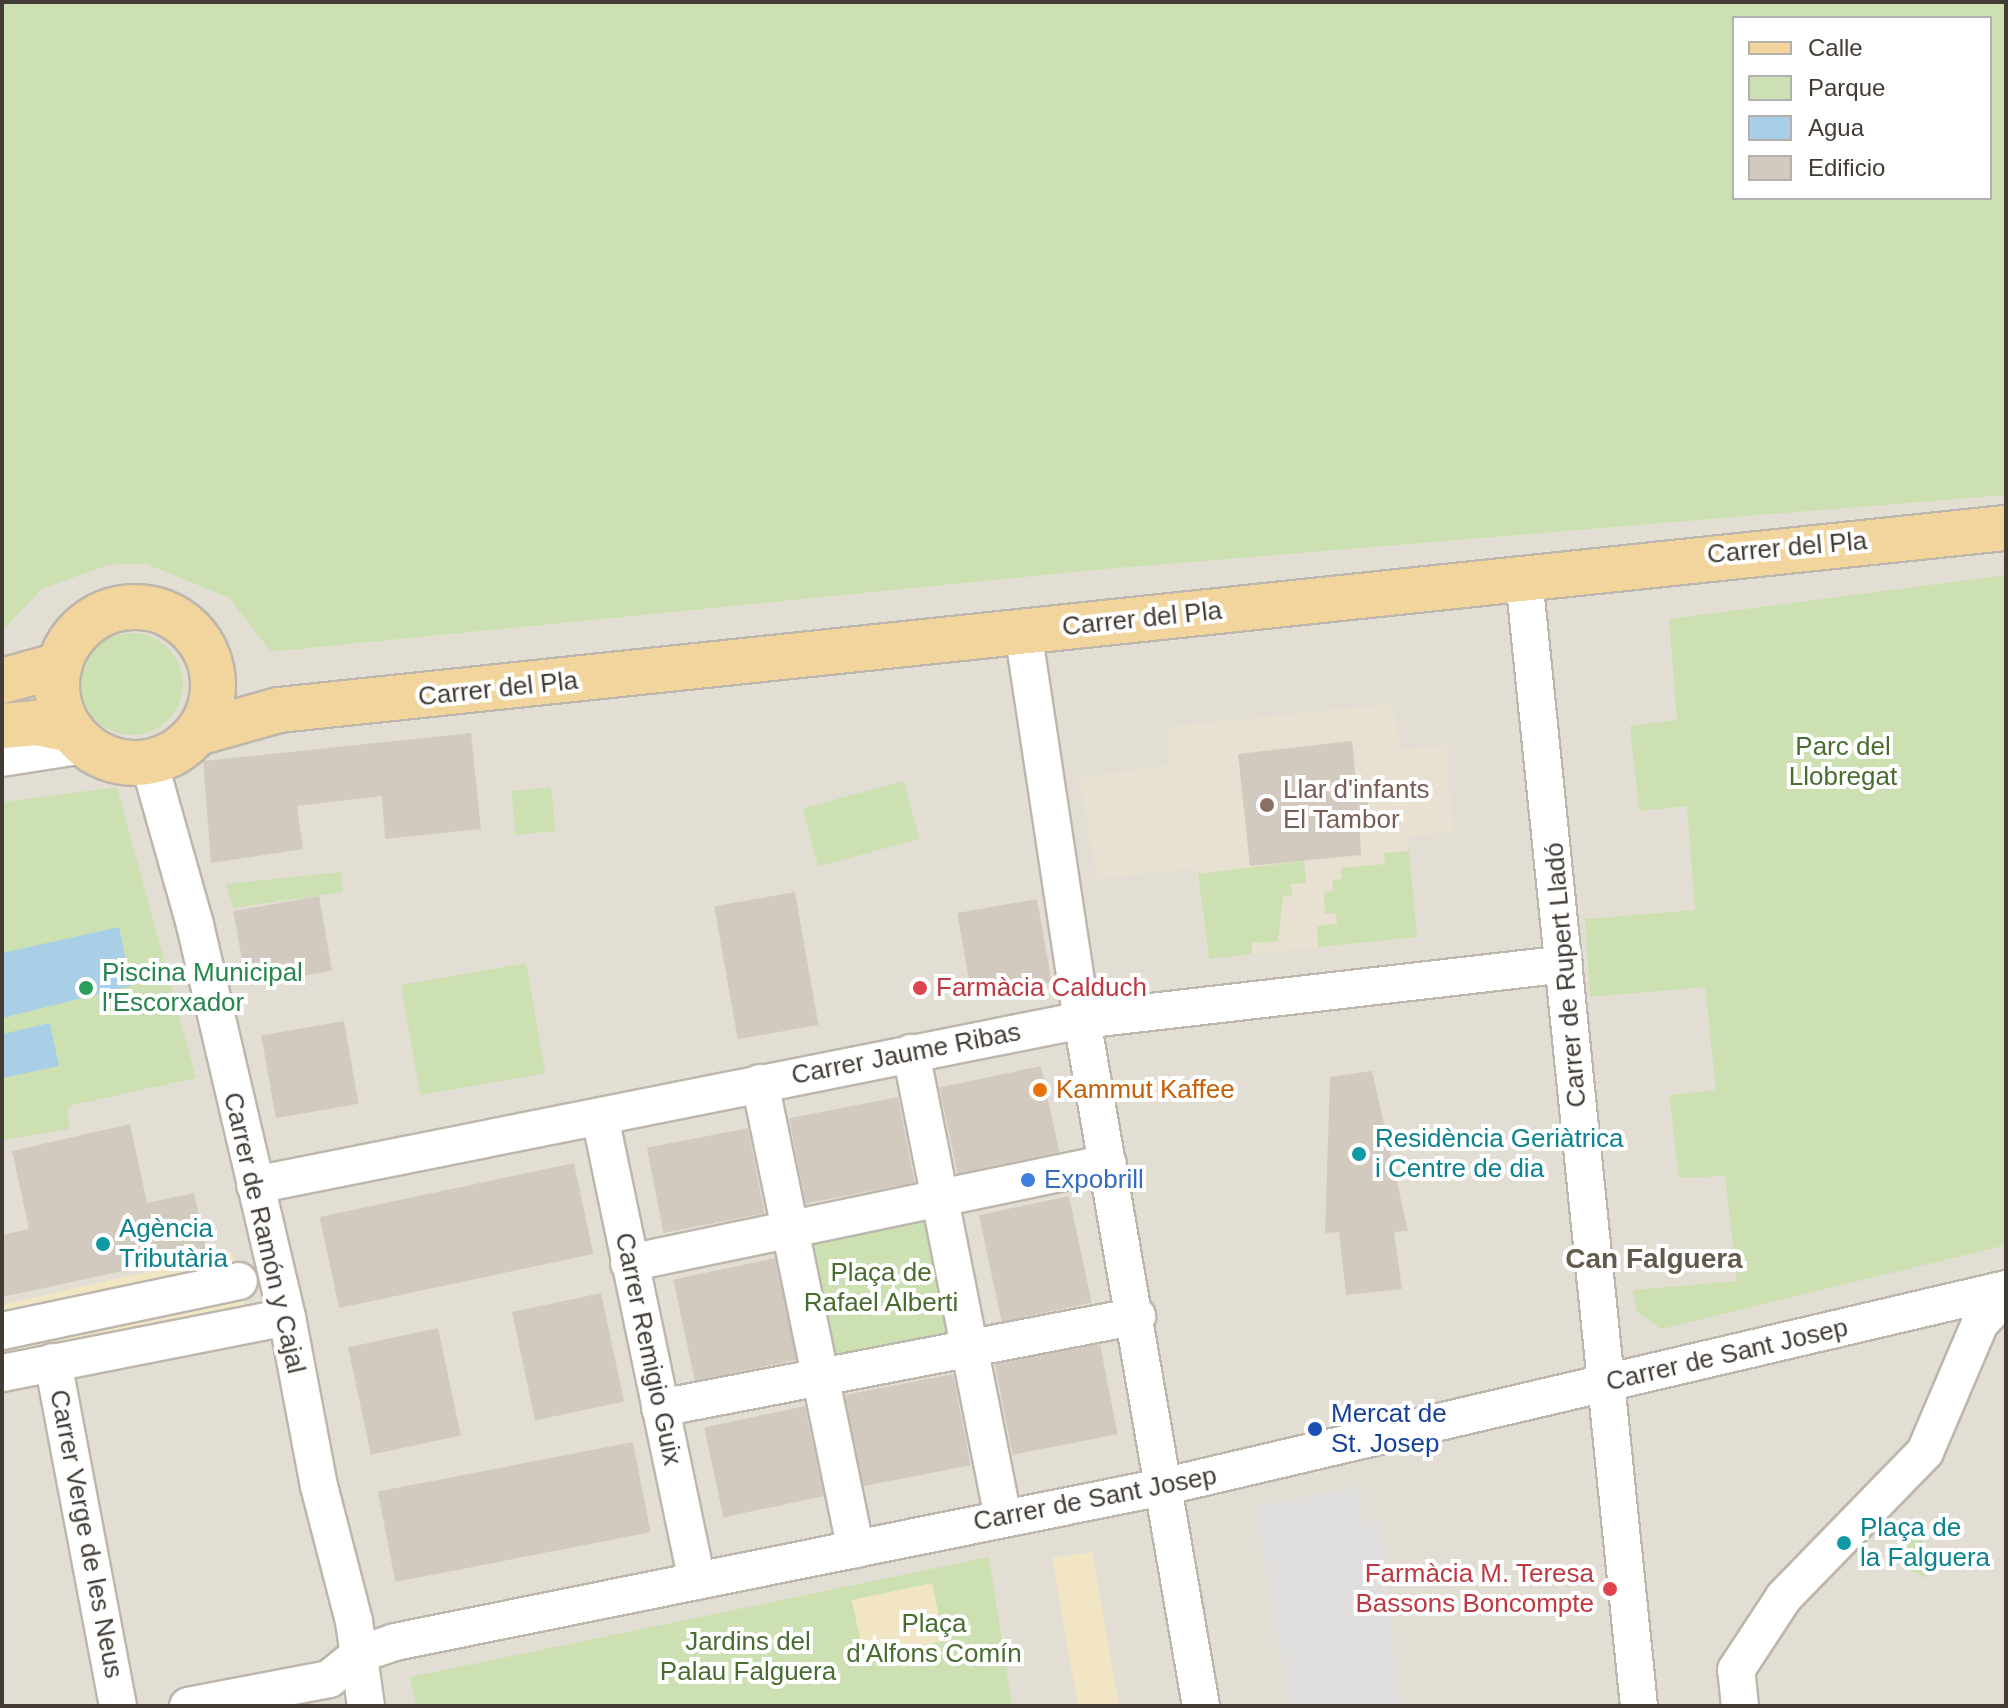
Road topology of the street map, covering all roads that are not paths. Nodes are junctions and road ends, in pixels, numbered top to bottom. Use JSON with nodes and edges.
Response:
{"nodes":[{"id":1,"x":2006,"y":528,"type":"edge"},
{"id":2,"x":1524,"y":578,"type":"junction"},
{"id":3,"x":1023,"y":631,"type":"junction"},
{"id":4,"x":60,"y":665,"type":"junction"},
{"id":5,"x":213,"y":675,"type":"junction"},
{"id":6,"x":2,"y":681,"type":"edge"},
{"id":7,"x":279,"y":710,"type":"junction"},
{"id":8,"x":2,"y":726,"type":"edge"},
{"id":9,"x":197,"y":733,"type":"junction"},
{"id":10,"x":78,"y":737,"type":"junction"},
{"id":11,"x":2,"y":758,"type":"edge"},
{"id":12,"x":149,"y":762,"type":"junction"},
{"id":13,"x":1564,"y":964,"type":"junction"},
{"id":14,"x":1082,"y":1020,"type":"junction"},
{"id":15,"x":911,"y":1053,"type":"junction"},
{"id":16,"x":760,"y":1083,"type":"junction"},
{"id":17,"x":600,"y":1117,"type":"junction"},
{"id":18,"x":1108,"y":1163,"type":"junction"},
{"id":19,"x":255,"y":1185,"type":"junction"},
{"id":20,"x":940,"y":1200,"type":"junction"},
{"id":21,"x":790,"y":1228,"type":"junction"},
{"id":22,"x":629,"y":1263,"type":"junction"},
{"id":23,"x":239,"y":1281,"type":"dead end"},
{"id":24,"x":2006,"y":1289,"type":"edge"},
{"id":25,"x":2006,"y":1296,"type":"edge"},
{"id":26,"x":1137,"y":1316,"type":"junction"},
{"id":27,"x":287,"y":1317,"type":"junction"},
{"id":28,"x":2,"y":1331,"type":"edge"},
{"id":29,"x":970,"y":1348,"type":"junction"},
{"id":30,"x":53,"y":1362,"type":"junction"},
{"id":31,"x":2,"y":1373,"type":"edge"},
{"id":32,"x":821,"y":1377,"type":"junction"},
{"id":33,"x":1606,"y":1382,"type":"junction"},
{"id":34,"x":660,"y":1408,"type":"junction"},
{"id":35,"x":1162,"y":1487,"type":"junction"},
{"id":36,"x":1003,"y":1516,"type":"junction"},
{"id":37,"x":856,"y":1549,"type":"junction"},
{"id":38,"x":697,"y":1581,"type":"junction"},
{"id":39,"x":360,"y":1654,"type":"junction"},
{"id":40,"x":118,"y":1706,"type":"edge"},
{"id":41,"x":188,"y":1706,"type":"edge"},
{"id":42,"x":366,"y":1706,"type":"edge"},
{"id":43,"x":1201,"y":1706,"type":"edge"},
{"id":44,"x":1639,"y":1706,"type":"edge"},
{"id":45,"x":1740,"y":1706,"type":"edge"}],
"edges":[{"from":1,"to":2,"type":"main road","name":"Carrer del Pla"},
{"from":2,"to":3,"type":"main road","name":"Carrer del Pla"},
{"from":2,"to":13,"type":"street","name":"Carrer de Rupert Lladó"},
{"from":3,"to":7,"type":"main road","name":"Carrer del Pla"},
{"from":3,"to":14,"type":"street"},
{"from":4,"to":5,"type":"main road"},
{"from":4,"to":6,"type":"main road"},
{"from":4,"to":10,"type":"main road"},
{"from":5,"to":7,"type":"main road"},
{"from":5,"to":9,"type":"main road"},
{"from":7,"to":9,"type":"main road","name":"Carrer del Pla"},
{"from":8,"to":10,"type":"main road"},
{"from":9,"to":12,"type":"main road"},
{"from":10,"to":11,"type":"street"},
{"from":10,"to":12,"type":"main road"},
{"from":12,"to":19,"type":"street","name":"Carrer de Ramón y Cajal"},
{"from":13,"to":14,"type":"street","name":"Carrer Jaume Ribas"},
{"from":13,"to":33,"type":"street","name":"Carrer de Rupert Lladó"},
{"from":14,"to":15,"type":"street","name":"Carrer Jaume Ribas"},
{"from":14,"to":18,"type":"street"},
{"from":15,"to":16,"type":"street","name":"Carrer Jaume Ribas"},
{"from":15,"to":20,"type":"street"},
{"from":16,"to":17,"type":"street","name":"Carrer Jaume Ribas"},
{"from":16,"to":21,"type":"street"},
{"from":17,"to":19,"type":"street","name":"Carrer Jaume Ribas"},
{"from":17,"to":22,"type":"street","name":"Carrer Remigio Guix"},
{"from":18,"to":20,"type":"street"},
{"from":18,"to":26,"type":"street"},
{"from":19,"to":27,"type":"street","name":"Carrer de Ramón y Cajal"},
{"from":20,"to":21,"type":"street"},
{"from":20,"to":29,"type":"street"},
{"from":21,"to":22,"type":"street"},
{"from":21,"to":32,"type":"street"},
{"from":22,"to":34,"type":"street","name":"Carrer Remigio Guix"},
{"from":23,"to":28,"type":"street"},
{"from":24,"to":33,"type":"street","name":"Carrer de Sant Josep"},
{"from":25,"to":45,"type":"street"},
{"from":26,"to":29,"type":"street"},
{"from":26,"to":35,"type":"street"},
{"from":27,"to":30,"type":"street"},
{"from":27,"to":39,"type":"street","name":"Carrer de Ramón y Cajal"},
{"from":29,"to":32,"type":"street"},
{"from":29,"to":36,"type":"street"},
{"from":30,"to":31,"type":"street"},
{"from":30,"to":40,"type":"street","name":"Carrer Verge de les Neus"},
{"from":32,"to":34,"type":"street"},
{"from":32,"to":37,"type":"street"},
{"from":33,"to":35,"type":"street","name":"Carrer de Sant Josep"},
{"from":33,"to":44,"type":"street","name":"Carrer de Rupert Lladó"},
{"from":34,"to":38,"type":"street","name":"Carrer Remigio Guix"},
{"from":35,"to":36,"type":"street","name":"Carrer de Sant Josep"},
{"from":35,"to":43,"type":"street"},
{"from":36,"to":37,"type":"street","name":"Carrer de Sant Josep"},
{"from":37,"to":38,"type":"street","name":"Carrer de Sant Josep"},
{"from":38,"to":39,"type":"street","name":"Carrer de Sant Josep"},
{"from":39,"to":41,"type":"street","name":"Carrer de Sant Josep"},
{"from":39,"to":42,"type":"street","name":"Carrer de Ramón y Cajal"}]}
